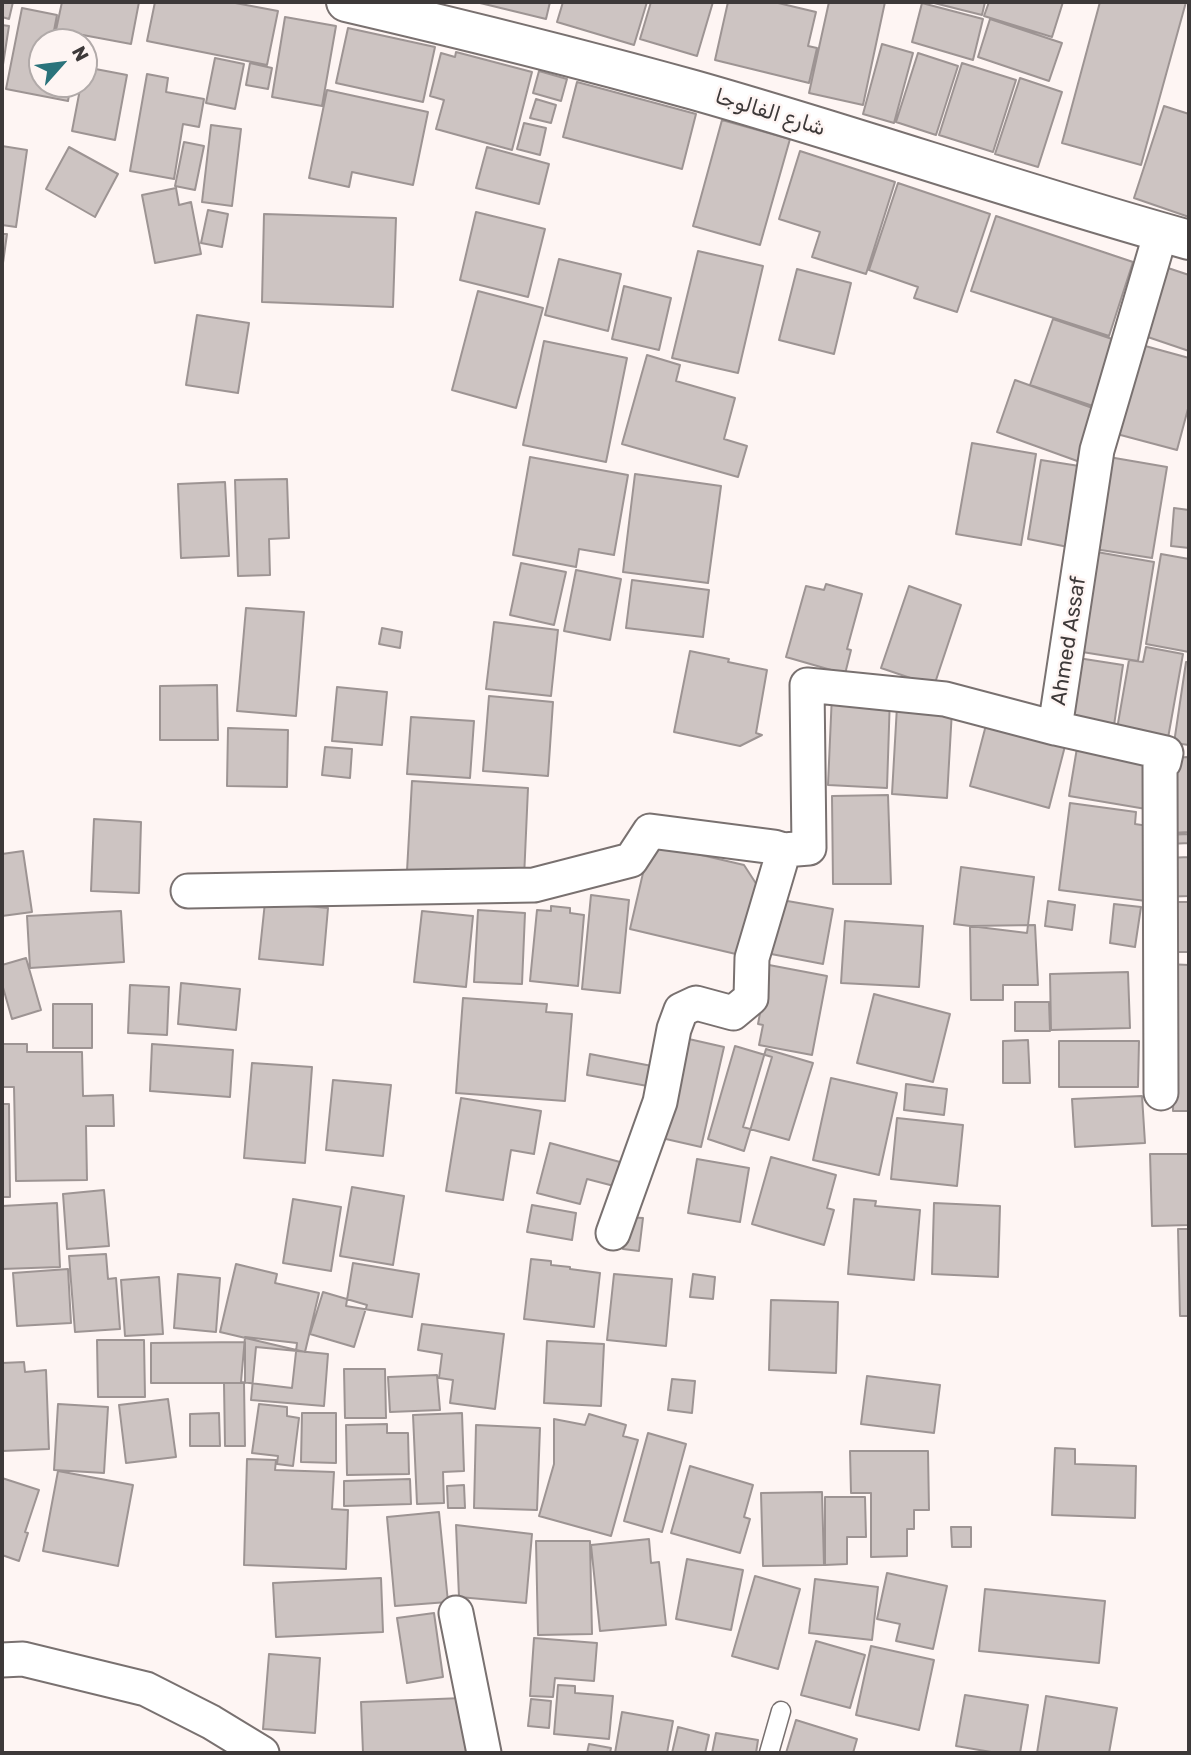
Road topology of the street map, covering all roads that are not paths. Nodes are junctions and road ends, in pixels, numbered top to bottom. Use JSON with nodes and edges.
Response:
{"nodes":[{"id":1,"x":346,"y":2,"type":"edge"},
{"id":2,"x":1175,"y":236,"type":"edge"},
{"id":3,"x":1055,"y":729,"type":"junction"},
{"id":4,"x":784,"y":850,"type":"junction"},
{"id":5,"x":188,"y":891,"type":"dead end"},
{"id":6,"x":1161,"y":1093,"type":"dead end"},
{"id":7,"x":613,"y":1233,"type":"dead end"},
{"id":8,"x":456,"y":1613,"type":"dead end"},
{"id":9,"x":2,"y":1660,"type":"edge"},
{"id":10,"x":781,"y":1711,"type":"dead end"},
{"id":11,"x":262,"y":1753,"type":"edge"},
{"id":12,"x":484,"y":1753,"type":"edge"},
{"id":13,"x":769,"y":1753,"type":"edge"}],
"edges":[{"from":1,"to":2,"type":"main road","name":"شارع الفالوجا"},
{"from":2,"to":3,"type":"street","name":"Ahmed Assaf"},
{"from":3,"to":4,"type":"street"},
{"from":3,"to":6,"type":"street","name":"Ahmed Assaf"},
{"from":4,"to":5,"type":"street"},
{"from":4,"to":7,"type":"street"},
{"from":8,"to":12,"type":"street"},
{"from":9,"to":11,"type":"street"},
{"from":10,"to":13,"type":"lane"}]}
